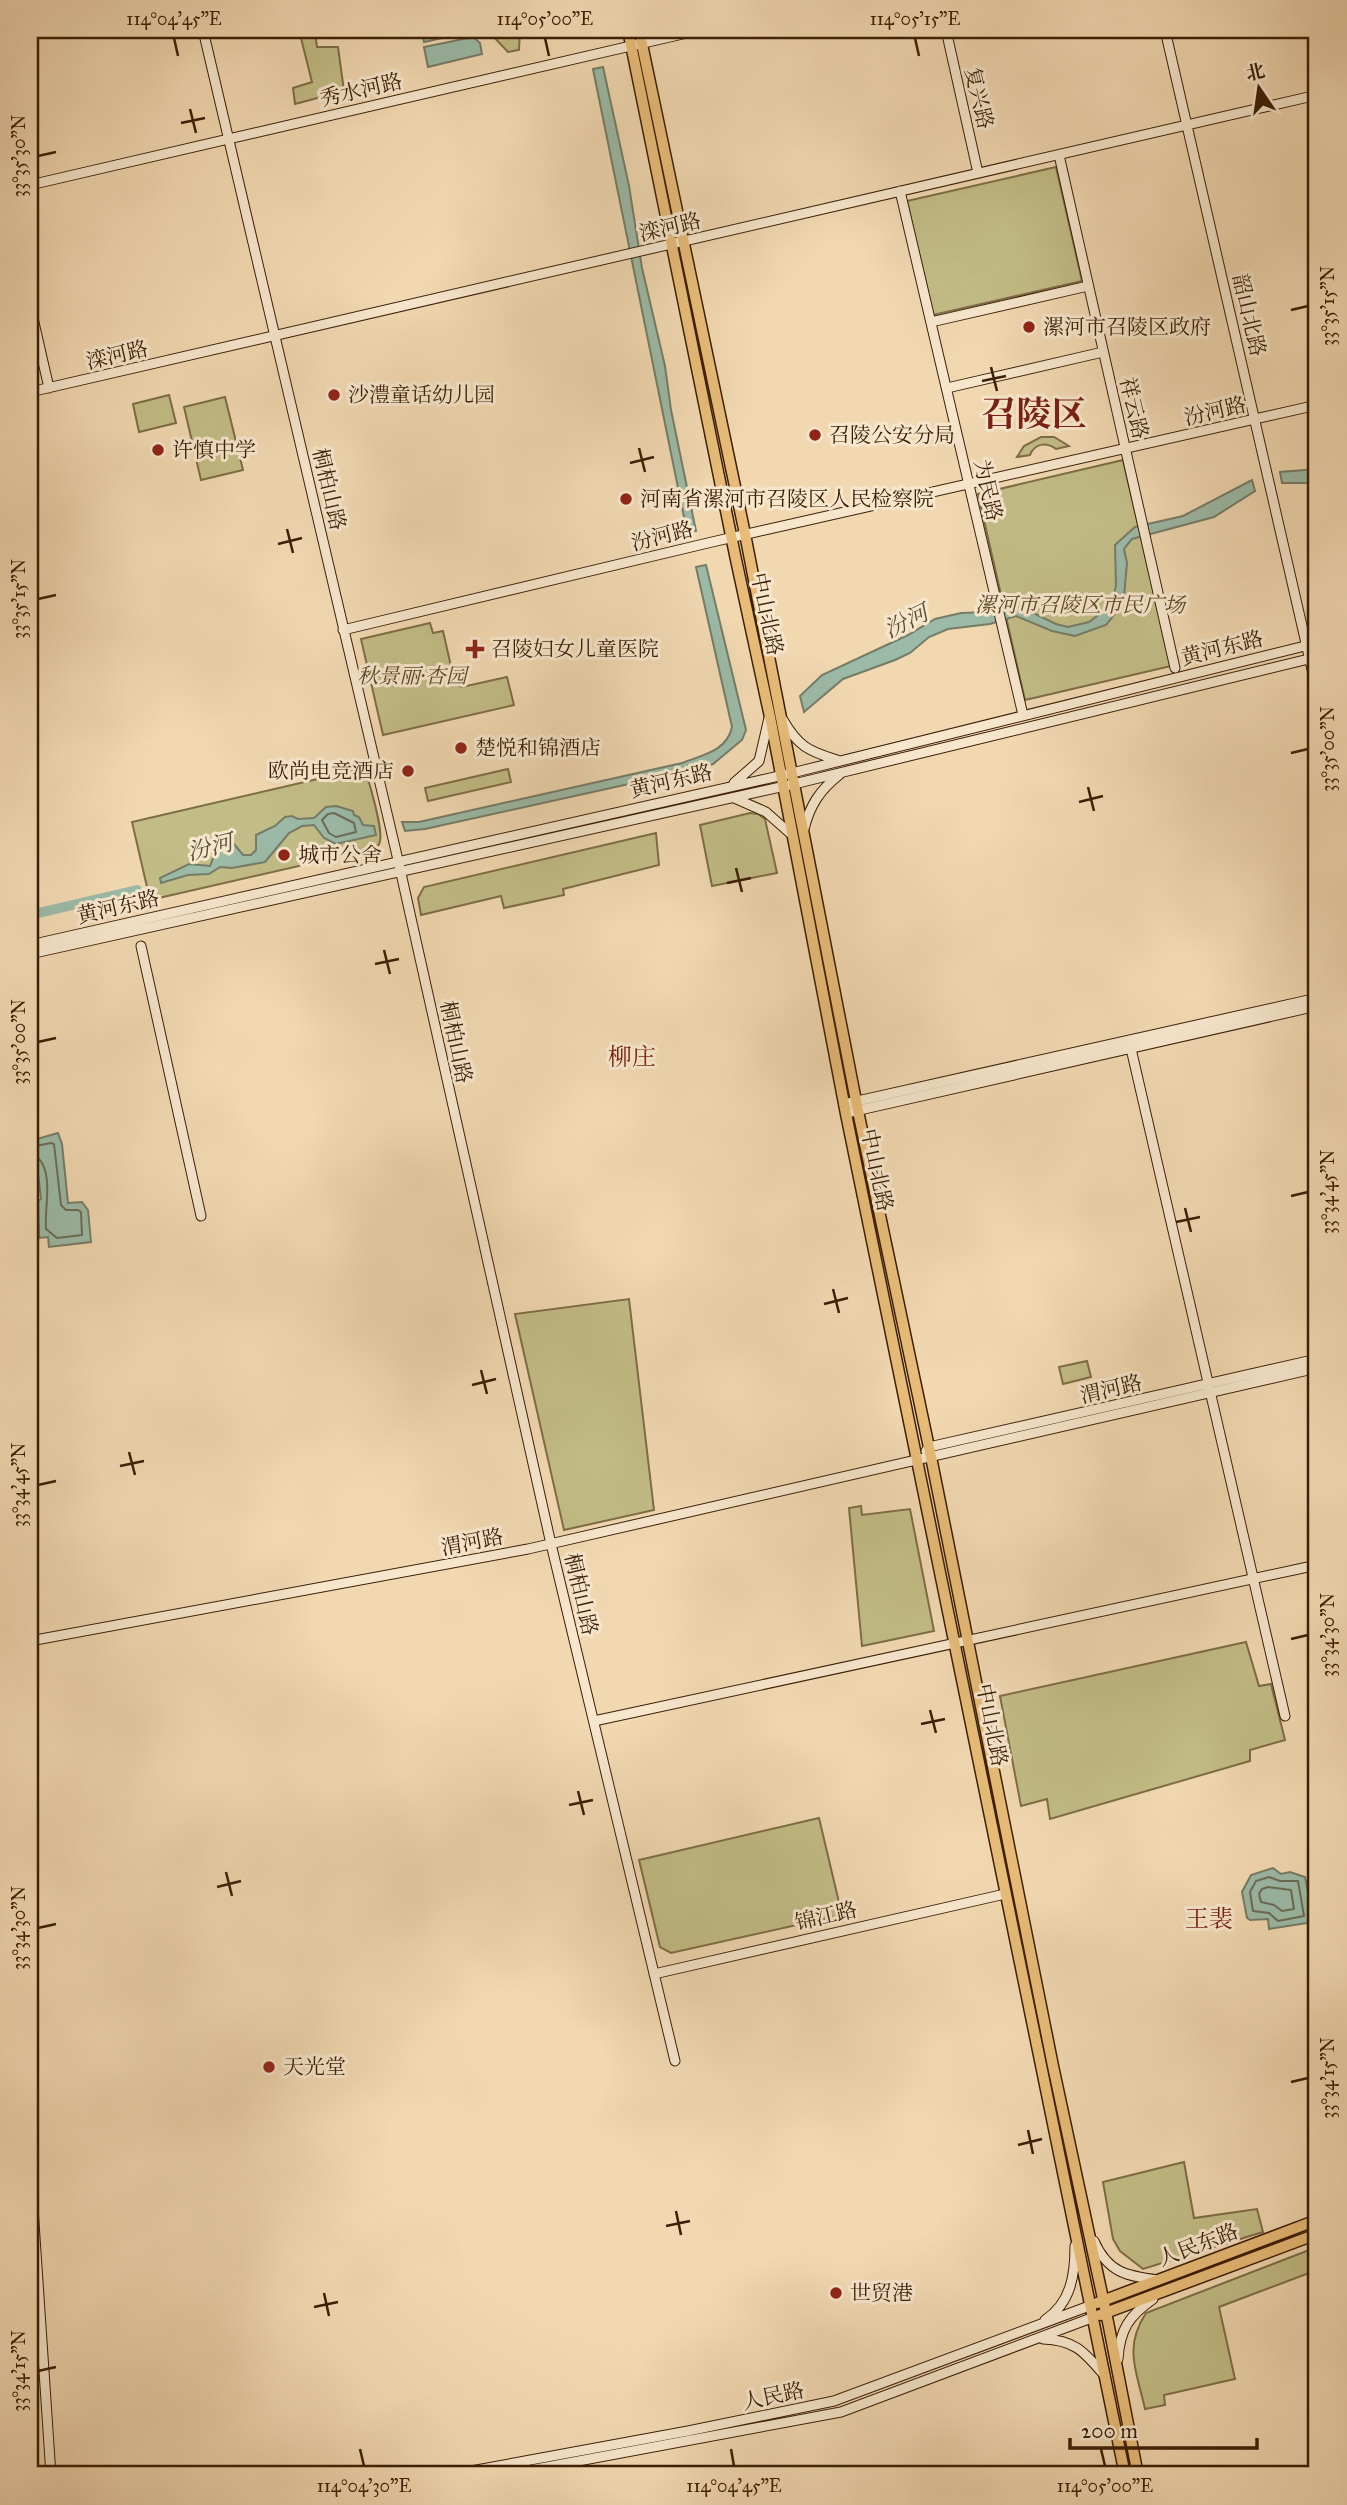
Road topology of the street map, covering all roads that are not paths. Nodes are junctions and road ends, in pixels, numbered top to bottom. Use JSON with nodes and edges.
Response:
{"nodes":[{"id":1,"x":203,"y":30,"type":"edge"},
{"id":2,"x":628,"y":30,"type":"edge"},
{"id":3,"x":639,"y":30,"type":"edge"},
{"id":4,"x":701,"y":30,"type":"edge"},
{"id":5,"x":946,"y":30,"type":"edge"},
{"id":6,"x":1165,"y":30,"type":"edge"},
{"id":7,"x":637,"y":44,"type":"junction"},
{"id":8,"x":1317,"y":95,"type":"edge"},
{"id":9,"x":1188,"y":125,"type":"junction"},
{"id":10,"x":228,"y":139,"type":"junction"},
{"id":11,"x":1059,"y":155,"type":"junction"},
{"id":12,"x":978,"y":173,"type":"junction"},
{"id":13,"x":30,"y":185,"type":"edge"},
{"id":14,"x":900,"y":191,"type":"junction"},
{"id":15,"x":683,"y":242,"type":"junction"},
{"id":16,"x":671,"y":244,"type":"junction"},
{"id":17,"x":1088,"y":286,"type":"junction"},
{"id":18,"x":30,"y":305,"type":"edge"},
{"id":19,"x":931,"y":322,"type":"junction"},
{"id":20,"x":276,"y":337,"type":"junction"},
{"id":21,"x":1103,"y":352,"type":"junction"},
{"id":22,"x":48,"y":388,"type":"junction"},
{"id":23,"x":947,"y":388,"type":"junction"},
{"id":24,"x":30,"y":392,"type":"edge"},
{"id":25,"x":1317,"y":405,"type":"edge"},
{"id":26,"x":1255,"y":420,"type":"junction"},
{"id":27,"x":1126,"y":449,"type":"junction"},
{"id":28,"x":969,"y":485,"type":"junction"},
{"id":29,"x":745,"y":534,"type":"junction"},
{"id":30,"x":731,"y":537,"type":"junction"},
{"id":31,"x":343,"y":629,"type":"junction"},
{"id":32,"x":1312,"y":644,"type":"edge"},
{"id":33,"x":1314,"y":658,"type":"edge"},
{"id":34,"x":1175,"y":668,"type":"dead end"},
{"id":35,"x":1317,"y":691,"type":"edge"},
{"id":36,"x":1023,"y":715,"type":"junction"},
{"id":37,"x":775,"y":716,"type":"junction"},
{"id":38,"x":838,"y":760,"type":"junction"},
{"id":39,"x":843,"y":772,"type":"junction"},
{"id":40,"x":793,"y":778,"type":"junction"},
{"id":41,"x":781,"y":781,"type":"junction"},
{"id":42,"x":731,"y":785,"type":"junction"},
{"id":43,"x":732,"y":797,"type":"junction"},
{"id":44,"x":797,"y":835,"type":"junction"},
{"id":45,"x":398,"y":860,"type":"junction"},
{"id":46,"x":401,"y":872,"type":"junction"},
{"id":47,"x":30,"y":945,"type":"edge"},
{"id":48,"x":141,"y":946,"type":"dead end"},
{"id":49,"x":30,"y":954,"type":"edge"},
{"id":50,"x":1317,"y":998,"type":"edge"},
{"id":51,"x":1317,"y":1006,"type":"edge"},
{"id":52,"x":1130,"y":1044,"type":"junction"},
{"id":53,"x":851,"y":1108,"type":"junction"},
{"id":54,"x":201,"y":1216,"type":"dead end"},
{"id":55,"x":1317,"y":1359,"type":"edge"},
{"id":56,"x":1317,"y":1368,"type":"edge"},
{"id":57,"x":1210,"y":1389,"type":"junction"},
{"id":58,"x":930,"y":1452,"type":"junction"},
{"id":59,"x":918,"y":1460,"type":"junction"},
{"id":60,"x":551,"y":1544,"type":"junction"},
{"id":61,"x":1317,"y":1565,"type":"edge"},
{"id":62,"x":1253,"y":1577,"type":"junction"},
{"id":63,"x":30,"y":1641,"type":"edge"},
{"id":64,"x":962,"y":1641,"type":"junction"},
{"id":65,"x":1285,"y":1716,"type":"dead end"},
{"id":66,"x":594,"y":1721,"type":"junction"},
{"id":67,"x":1005,"y":1894,"type":"junction"},
{"id":68,"x":654,"y":1974,"type":"junction"},
{"id":69,"x":675,"y":2061,"type":"dead end"},
{"id":70,"x":30,"y":2163,"type":"edge"},
{"id":71,"x":1317,"y":2220,"type":"edge"},
{"id":72,"x":1081,"y":2226,"type":"junction"},
{"id":73,"x":1317,"y":2234,"type":"edge"},
{"id":74,"x":1161,"y":2286,"type":"junction"},
{"id":75,"x":1105,"y":2307,"type":"junction"},
{"id":76,"x":1093,"y":2311,"type":"junction"},
{"id":77,"x":1035,"y":2327,"type":"junction"},
{"id":78,"x":1037,"y":2339,"type":"junction"},
{"id":79,"x":1112,"y":2376,"type":"junction"},
{"id":80,"x":1131,"y":2472,"type":"edge"},
{"id":81,"x":51,"y":2475,"type":"edge"},
{"id":82,"x":449,"y":2475,"type":"edge"},
{"id":83,"x":503,"y":2475,"type":"edge"}],
"edges":[{"from":1,"to":10,"type":"street","name":"桐柏山路"},
{"from":2,"to":7,"type":"main road","name":"中山北路"},
{"from":3,"to":7,"type":"main road","name":"中山北路"},
{"from":4,"to":7,"type":"street","name":"秀水河路"},
{"from":5,"to":12,"type":"street","name":"复兴路"},
{"from":6,"to":9,"type":"street","name":"韶山北路"},
{"from":7,"to":10,"type":"street","name":"秀水河路"},
{"from":7,"to":15,"type":"main road","name":"中山北路"},
{"from":7,"to":16,"type":"main road","name":"中山北路"},
{"from":8,"to":9,"type":"street","name":"滦河路"},
{"from":9,"to":11,"type":"street","name":"滦河路"},
{"from":9,"to":26,"type":"street","name":"韶山北路"},
{"from":10,"to":13,"type":"street","name":"秀水河路"},
{"from":10,"to":20,"type":"street","name":"桐柏山路"},
{"from":11,"to":12,"type":"street","name":"滦河路"},
{"from":11,"to":17,"type":"street","name":"祥云路"},
{"from":12,"to":14,"type":"street","name":"滦河路"},
{"from":14,"to":15,"type":"street","name":"滦河路"},
{"from":14,"to":19,"type":"street","name":"为民路"},
{"from":15,"to":16,"type":"street","name":"滦河路"},
{"from":15,"to":29,"type":"main road","name":"中山北路"},
{"from":16,"to":20,"type":"street","name":"滦河路"},
{"from":16,"to":30,"type":"main road","name":"中山北路"},
{"from":17,"to":19,"type":"street"},
{"from":17,"to":21,"type":"street","name":"祥云路"},
{"from":18,"to":22,"type":"street"},
{"from":19,"to":23,"type":"street","name":"为民路"},
{"from":20,"to":22,"type":"street","name":"滦河路"},
{"from":20,"to":31,"type":"street","name":"桐柏山路"},
{"from":21,"to":23,"type":"street"},
{"from":21,"to":27,"type":"street","name":"祥云路"},
{"from":22,"to":24,"type":"street","name":"滦河路"},
{"from":23,"to":28,"type":"street","name":"为民路"},
{"from":25,"to":26,"type":"street","name":"汾河路"},
{"from":26,"to":27,"type":"street","name":"汾河路"},
{"from":26,"to":32,"type":"street","name":"韶山北路"},
{"from":27,"to":28,"type":"street","name":"汾河路"},
{"from":27,"to":34,"type":"street","name":"祥云路"},
{"from":28,"to":29,"type":"street","name":"汾河路"},
{"from":28,"to":36,"type":"street","name":"为民路"},
{"from":29,"to":30,"type":"street","name":"汾河路"},
{"from":29,"to":37,"type":"main road","name":"中山北路"},
{"from":30,"to":31,"type":"street","name":"汾河路"},
{"from":30,"to":37,"type":"main road","name":"中山北路"},
{"from":31,"to":45,"type":"street","name":"桐柏山路"},
{"from":32,"to":33,"type":"street","name":"韶山北路"},
{"from":32,"to":36,"type":"street","name":"黄河东路"},
{"from":33,"to":35,"type":"street","name":"韶山北路"},
{"from":33,"to":39,"type":"street","name":"黄河东路"},
{"from":36,"to":38,"type":"street","name":"黄河东路"},
{"from":37,"to":38,"type":"street"},
{"from":37,"to":40,"type":"main road","name":"中山北路"},
{"from":37,"to":41,"type":"main road","name":"中山北路"},
{"from":37,"to":42,"type":"street"},
{"from":38,"to":40,"type":"street","name":"黄河东路"},
{"from":39,"to":40,"type":"street","name":"黄河东路"},
{"from":39,"to":44,"type":"street"},
{"from":40,"to":41,"type":"street","name":"黄河东路"},
{"from":40,"to":44,"type":"main road","name":"中山北路"},
{"from":41,"to":42,"type":"street","name":"黄河东路"},
{"from":41,"to":43,"type":"street","name":"黄河东路"},
{"from":41,"to":44,"type":"main road","name":"中山北路"},
{"from":42,"to":45,"type":"street","name":"黄河东路"},
{"from":43,"to":44,"type":"street"},
{"from":43,"to":46,"type":"street","name":"黄河东路"},
{"from":44,"to":53,"type":"main road","name":"中山北路"},
{"from":45,"to":46,"type":"street","name":"桐柏山路"},
{"from":45,"to":47,"type":"street","name":"黄河东路"},
{"from":46,"to":49,"type":"street","name":"黄河东路"},
{"from":46,"to":60,"type":"street","name":"桐柏山路"},
{"from":48,"to":54,"type":"street"},
{"from":50,"to":52,"type":"street"},
{"from":51,"to":52,"type":"street"},
{"from":52,"to":53,"type":"street"},
{"from":52,"to":57,"type":"street"},
{"from":53,"to":58,"type":"main road","name":"中山北路"},
{"from":53,"to":59,"type":"main road","name":"中山北路"},
{"from":55,"to":57,"type":"street","name":"渭河路"},
{"from":56,"to":57,"type":"street","name":"渭河路"},
{"from":57,"to":58,"type":"street","name":"渭河路"},
{"from":57,"to":62,"type":"street"},
{"from":58,"to":59,"type":"street","name":"渭河路"},
{"from":58,"to":64,"type":"main road","name":"中山北路"},
{"from":59,"to":60,"type":"street","name":"渭河路"},
{"from":59,"to":64,"type":"main road","name":"中山北路"},
{"from":60,"to":63,"type":"street","name":"渭河路"},
{"from":60,"to":66,"type":"street","name":"桐柏山路"},
{"from":61,"to":62,"type":"street"},
{"from":62,"to":64,"type":"street"},
{"from":62,"to":65,"type":"street"},
{"from":64,"to":66,"type":"street"},
{"from":64,"to":67,"type":"main road","name":"中山北路"},
{"from":64,"to":72,"type":"main road","name":"中山北路"},
{"from":66,"to":68,"type":"street","name":"桐柏山路"},
{"from":67,"to":68,"type":"street","name":"锦江路"},
{"from":67,"to":72,"type":"main road","name":"中山北路"},
{"from":68,"to":69,"type":"street","name":"桐柏山路"},
{"from":70,"to":81,"type":"street"},
{"from":71,"to":74,"type":"main road","name":"人民东路"},
{"from":72,"to":74,"type":"street"},
{"from":72,"to":75,"type":"main road","name":"中山北路"},
{"from":72,"to":76,"type":"main road","name":"中山北路"},
{"from":72,"to":77,"type":"street"},
{"from":73,"to":74,"type":"main road","name":"人民东路"},
{"from":74,"to":75,"type":"main road","name":"人民东路"},
{"from":74,"to":79,"type":"street"},
{"from":75,"to":76,"type":"main road","name":"人民东路"},
{"from":75,"to":79,"type":"main road","name":"中山北路"},
{"from":76,"to":77,"type":"street","name":"人民路"},
{"from":76,"to":78,"type":"street","name":"人民路"},
{"from":76,"to":79,"type":"main road","name":"中山北路"},
{"from":77,"to":82,"type":"street","name":"人民路"},
{"from":78,"to":79,"type":"street"},
{"from":78,"to":83,"type":"street","name":"人民路"},
{"from":79,"to":80,"type":"main road"}]}
